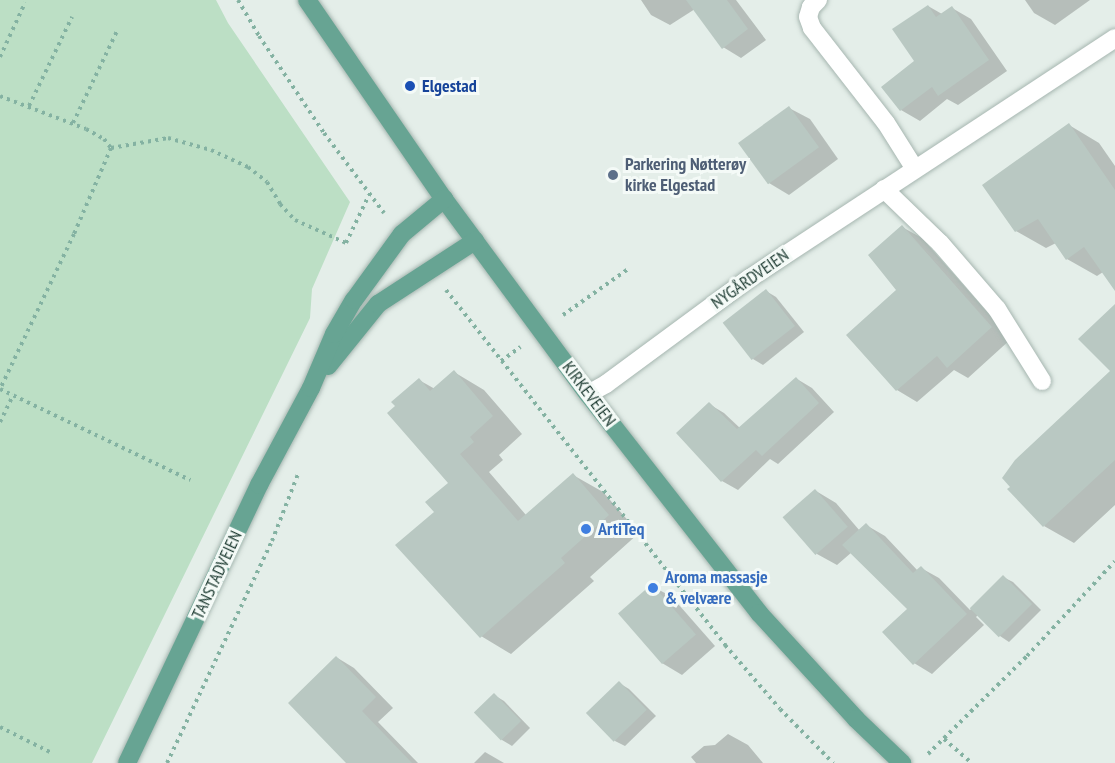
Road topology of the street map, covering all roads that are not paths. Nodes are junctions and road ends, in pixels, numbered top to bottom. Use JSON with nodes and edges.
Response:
{"nodes":[{"id":1,"x":307,"y":0,"type":"edge"},
{"id":2,"x":818,"y":0,"type":"edge"},
{"id":3,"x":1115,"y":38,"type":"edge"},
{"id":4,"x":915,"y":169,"type":"junction"},
{"id":5,"x":884,"y":189,"type":"junction"},
{"id":6,"x":444,"y":199,"type":"junction"},
{"id":7,"x":474,"y":241,"type":"junction"},
{"id":8,"x":1042,"y":381,"type":"dead end"},
{"id":9,"x":310,"y":388,"type":"junction"},
{"id":10,"x":588,"y":394,"type":"junction"},
{"id":11,"x":127,"y":763,"type":"edge"},
{"id":12,"x":902,"y":763,"type":"edge"}],
"edges":[{"from":1,"to":6,"type":"main road","name":"KIRKEVEIEN"},
{"from":2,"to":4,"type":"street"},
{"from":3,"to":4,"type":"street","name":"NYGÅRDVEIEN"},
{"from":4,"to":5,"type":"street","name":"NYGÅRDVEIEN"},
{"from":5,"to":8,"type":"street"},
{"from":5,"to":10,"type":"street","name":"NYGÅRDVEIEN"},
{"from":6,"to":7,"type":"main road","name":"KIRKEVEIEN"},
{"from":6,"to":9,"type":"main road","name":"TANSTADVEIEN"},
{"from":7,"to":9,"type":"main road","name":"TANSTADVEIEN"},
{"from":7,"to":10,"type":"main road","name":"KIRKEVEIEN"},
{"from":9,"to":11,"type":"main road","name":"TANSTADVEIEN"},
{"from":10,"to":12,"type":"main road","name":"KIRKEVEIEN"}]}
